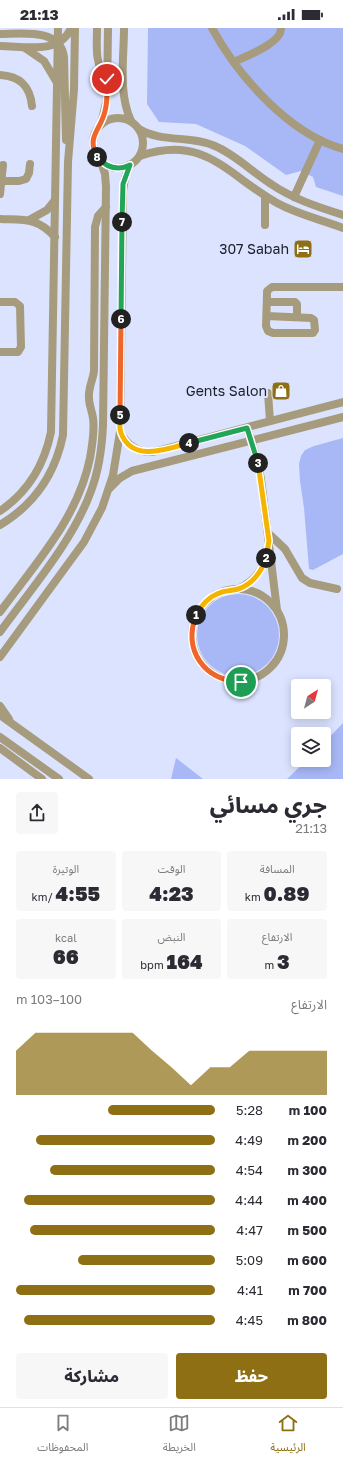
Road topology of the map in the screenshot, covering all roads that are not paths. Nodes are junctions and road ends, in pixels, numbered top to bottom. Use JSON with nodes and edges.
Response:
{"nodes":[{"id":1,"x":36,"y":28,"type":"edge"},
{"id":2,"x":58,"y":28,"type":"edge"},
{"id":3,"x":71,"y":28,"type":"edge"},
{"id":4,"x":75,"y":28,"type":"edge"},
{"id":5,"x":97,"y":28,"type":"edge"},
{"id":6,"x":108,"y":28,"type":"edge"},
{"id":7,"x":124,"y":28,"type":"edge"},
{"id":8,"x":212,"y":28,"type":"edge"},
{"id":9,"x":281,"y":28,"type":"edge"},
{"id":10,"x":0,"y":34,"type":"edge"},
{"id":11,"x":22,"y":34,"type":"junction"},
{"id":12,"x":59,"y":44,"type":"junction"},
{"id":13,"x":0,"y":46,"type":"edge"},
{"id":14,"x":21,"y":46,"type":"junction"},
{"id":15,"x":234,"y":62,"type":"junction"},
{"id":16,"x":0,"y":75,"type":"edge"},
{"id":17,"x":107,"y":79,"type":"junction"},
{"id":18,"x":57,"y":82,"type":"junction"},
{"id":19,"x":32,"y":106,"type":"dead end"},
{"id":20,"x":131,"y":121,"type":"junction"},
{"id":21,"x":101,"y":124,"type":"junction"},
{"id":22,"x":139,"y":129,"type":"junction"},
{"id":23,"x":320,"y":140,"type":"junction"},
{"id":24,"x":343,"y":150,"type":"edge"},
{"id":25,"x":140,"y":156,"type":"junction"},
{"id":26,"x":68,"y":162,"type":"junction"},
{"id":27,"x":101,"y":162,"type":"junction"},
{"id":28,"x":2,"y":164,"type":"dead end"},
{"id":29,"x":30,"y":164,"type":"dead end"},
{"id":30,"x":130,"y":165,"type":"junction"},
{"id":31,"x":1,"y":188,"type":"edge"},
{"id":32,"x":265,"y":196,"type":"junction"},
{"id":33,"x":294,"y":197,"type":"junction"},
{"id":34,"x":55,"y":200,"type":"junction"},
{"id":35,"x":106,"y":207,"type":"junction"},
{"id":36,"x":343,"y":215,"type":"edge"},
{"id":37,"x":0,"y":219,"type":"edge"},
{"id":38,"x":29,"y":220,"type":"junction"},
{"id":39,"x":264,"y":225,"type":"dead end"},
{"id":40,"x":343,"y":228,"type":"edge"},
{"id":41,"x":55,"y":237,"type":"junction"},
{"id":42,"x":343,"y":287,"type":"edge"},
{"id":43,"x":0,"y":302,"type":"edge"},
{"id":44,"x":266,"y":302,"type":"junction"},
{"id":45,"x":266,"y":316,"type":"junction"},
{"id":46,"x":297,"y":317,"type":"junction"},
{"id":47,"x":94,"y":350,"type":"junction"},
{"id":48,"x":104,"y":350,"type":"junction"},
{"id":49,"x":0,"y":352,"type":"edge"},
{"id":50,"x":268,"y":393,"type":"dead end"},
{"id":51,"x":343,"y":402,"type":"edge"},
{"id":52,"x":343,"y":417,"type":"edge"},
{"id":53,"x":270,"y":422,"type":"junction"},
{"id":54,"x":247,"y":428,"type":"junction"},
{"id":55,"x":120,"y":432,"type":"junction"},
{"id":56,"x":92,"y":441,"type":"junction"},
{"id":57,"x":251,"y":441,"type":"junction"},
{"id":58,"x":102,"y":442,"type":"junction"},
{"id":59,"x":108,"y":490,"type":"junction"},
{"id":60,"x":0,"y":511,"type":"edge"},
{"id":61,"x":0,"y":525,"type":"edge"},
{"id":62,"x":268,"y":537,"type":"junction"},
{"id":63,"x":238,"y":589,"type":"junction"},
{"id":64,"x":337,"y":589,"type":"dead end"},
{"id":65,"x":277,"y":611,"type":"junction"},
{"id":66,"x":0,"y":612,"type":"edge"},
{"id":67,"x":0,"y":632,"type":"edge"},
{"id":68,"x":3,"y":654,"type":"edge"},
{"id":69,"x":0,"y":663,"type":"edge"},
{"id":70,"x":0,"y":706,"type":"edge"},
{"id":71,"x":0,"y":716,"type":"edge"},
{"id":72,"x":11,"y":723,"type":"junction"},
{"id":73,"x":0,"y":737,"type":"edge"},
{"id":74,"x":0,"y":748,"type":"edge"},
{"id":75,"x":42,"y":779,"type":"edge"},
{"id":76,"x":59,"y":779,"type":"edge"},
{"id":77,"x":89,"y":779,"type":"edge"}],
"edges":[{"from":1,"to":11,"type":"street"},
{"from":2,"to":12,"type":"street"},
{"from":3,"to":12,"type":"street"},
{"from":4,"to":26,"type":"street"},
{"from":5,"to":17,"type":"street"},
{"from":6,"to":17,"type":"street"},
{"from":7,"to":20,"type":"street"},
{"from":8,"to":15,"type":"street"},
{"from":9,"to":15,"type":"street"},
{"from":10,"to":11,"type":"street"},
{"from":11,"to":12,"type":"street"},
{"from":12,"to":14,"type":"street"},
{"from":12,"to":18,"type":"street"},
{"from":12,"to":26,"type":"street"},
{"from":13,"to":14,"type":"street"},
{"from":14,"to":18,"type":"street"},
{"from":15,"to":23,"type":"street"},
{"from":16,"to":19,"type":"street"},
{"from":17,"to":21,"type":"street"},
{"from":18,"to":34,"type":"street"},
{"from":20,"to":21,"type":"street"},
{"from":20,"to":22,"type":"street"},
{"from":21,"to":27,"type":"street"},
{"from":22,"to":25,"type":"street"},
{"from":22,"to":33,"type":"street"},
{"from":23,"to":24,"type":"street"},
{"from":23,"to":33,"type":"street"},
{"from":25,"to":30,"type":"street"},
{"from":25,"to":32,"type":"street"},
{"from":26,"to":61,"type":"street"},
{"from":27,"to":30,"type":"street"},
{"from":27,"to":35,"type":"street"},
{"from":28,"to":31,"type":"street"},
{"from":29,"to":31,"type":"street"},
{"from":30,"to":55,"type":"street"},
{"from":32,"to":39,"type":"street"},
{"from":32,"to":40,"type":"street"},
{"from":33,"to":36,"type":"street"},
{"from":34,"to":38,"type":"street"},
{"from":34,"to":41,"type":"street"},
{"from":35,"to":47,"type":"street"},
{"from":35,"to":48,"type":"street"},
{"from":37,"to":38,"type":"street"},
{"from":38,"to":41,"type":"street"},
{"from":41,"to":60,"type":"street"},
{"from":42,"to":44,"type":"street"},
{"from":43,"to":49,"type":"street"},
{"from":44,"to":45,"type":"street"},
{"from":44,"to":46,"type":"street"},
{"from":45,"to":46,"type":"street"},
{"from":45,"to":46,"type":"street"},
{"from":47,"to":48,"type":"street"},
{"from":47,"to":56,"type":"street"},
{"from":48,"to":58,"type":"street"},
{"from":50,"to":53,"type":"street"},
{"from":51,"to":53,"type":"street"},
{"from":52,"to":57,"type":"street"},
{"from":53,"to":54,"type":"street"},
{"from":54,"to":55,"type":"street"},
{"from":54,"to":57,"type":"street"},
{"from":55,"to":59,"type":"street"},
{"from":56,"to":58,"type":"street"},
{"from":56,"to":66,"type":"street"},
{"from":57,"to":59,"type":"street"},
{"from":57,"to":62,"type":"street"},
{"from":58,"to":67,"type":"street"},
{"from":59,"to":68,"type":"street"},
{"from":62,"to":63,"type":"street"},
{"from":62,"to":64,"type":"street"},
{"from":62,"to":65,"type":"street"},
{"from":63,"to":65,"type":"street"},
{"from":63,"to":65,"type":"street"},
{"from":68,"to":69,"type":"street"},
{"from":70,"to":72,"type":"street"},
{"from":71,"to":72,"type":"street"},
{"from":72,"to":77,"type":"street"},
{"from":73,"to":76,"type":"street"},
{"from":74,"to":75,"type":"street"}]}
